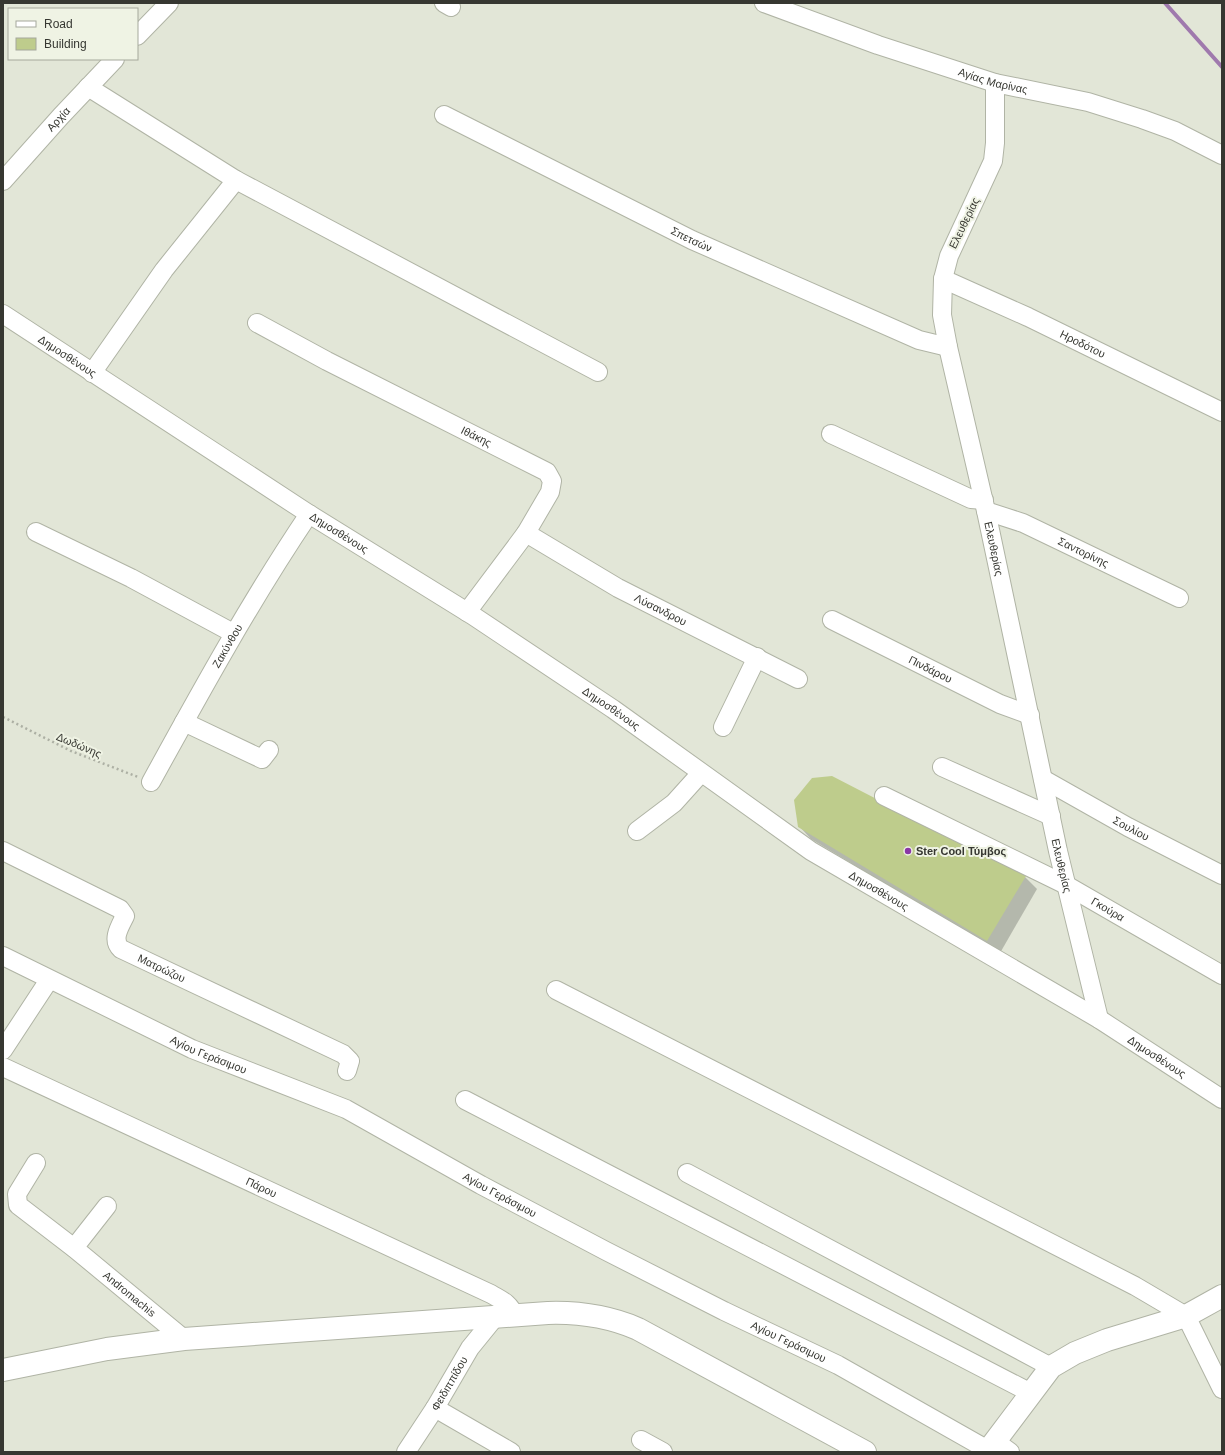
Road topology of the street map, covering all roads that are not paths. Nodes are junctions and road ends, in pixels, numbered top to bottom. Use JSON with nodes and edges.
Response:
{"nodes":[{"id":1,"x":169,"y":3,"type":"edge"},
{"id":2,"x":764,"y":3,"type":"edge"},
{"id":3,"x":138,"y":35,"type":"edge"},
{"id":4,"x":114,"y":60,"type":"edge"},
{"id":5,"x":995,"y":83,"type":"junction"},
{"id":6,"x":88,"y":87,"type":"junction"},
{"id":7,"x":444,"y":115,"type":"dead end"},
{"id":8,"x":1222,"y":156,"type":"edge"},
{"id":9,"x":236,"y":180,"type":"junction"},
{"id":10,"x":3,"y":182,"type":"edge"},
{"id":11,"x":943,"y":279,"type":"junction"},
{"id":12,"x":3,"y":314,"type":"edge"},
{"id":13,"x":257,"y":323,"type":"dead end"},
{"id":14,"x":948,"y":347,"type":"junction"},
{"id":15,"x":598,"y":372,"type":"dead end"},
{"id":16,"x":92,"y":373,"type":"junction"},
{"id":17,"x":1222,"y":412,"type":"edge"},
{"id":18,"x":831,"y":434,"type":"dead end"},
{"id":19,"x":985,"y":506,"type":"junction"},
{"id":20,"x":309,"y":514,"type":"junction"},
{"id":21,"x":36,"y":532,"type":"dead end"},
{"id":22,"x":526,"y":533,"type":"junction"},
{"id":23,"x":1179,"y":598,"type":"dead end"},
{"id":24,"x":467,"y":612,"type":"junction"},
{"id":25,"x":832,"y":620,"type":"dead end"},
{"id":26,"x":233,"y":633,"type":"junction"},
{"id":27,"x":757,"y":657,"type":"junction"},
{"id":28,"x":798,"y":679,"type":"dead end"},
{"id":29,"x":1030,"y":715,"type":"junction"},
{"id":30,"x":184,"y":722,"type":"junction"},
{"id":31,"x":723,"y":727,"type":"dead end"},
{"id":32,"x":269,"y":750,"type":"dead end"},
{"id":33,"x":942,"y":767,"type":"dead end"},
{"id":34,"x":701,"y":773,"type":"junction"},
{"id":35,"x":1043,"y":779,"type":"junction"},
{"id":36,"x":151,"y":782,"type":"road end"},
{"id":37,"x":884,"y":796,"type":"dead end"},
{"id":38,"x":1050,"y":816,"type":"junction"},
{"id":39,"x":637,"y":831,"type":"dead end"},
{"id":40,"x":3,"y":851,"type":"edge"},
{"id":41,"x":1222,"y":875,"type":"edge"},
{"id":42,"x":1066,"y":884,"type":"junction"},
{"id":43,"x":3,"y":956,"type":"edge"},
{"id":44,"x":1222,"y":975,"type":"edge"},
{"id":45,"x":49,"y":980,"type":"junction"},
{"id":46,"x":556,"y":990,"type":"dead end"},
{"id":47,"x":1099,"y":1019,"type":"junction"},
{"id":48,"x":3,"y":1050,"type":"edge"},
{"id":49,"x":3,"y":1067,"type":"edge"},
{"id":50,"x":347,"y":1071,"type":"dead end"},
{"id":51,"x":1222,"y":1099,"type":"edge"},
{"id":52,"x":465,"y":1100,"type":"dead end"},
{"id":53,"x":36,"y":1163,"type":"dead end"},
{"id":54,"x":686,"y":1173,"type":"dead end"},
{"id":55,"x":108,"y":1206,"type":"dead end"},
{"id":56,"x":74,"y":1248,"type":"junction"},
{"id":57,"x":1222,"y":1296,"type":"edge"},
{"id":58,"x":505,"y":1316,"type":"junction"},
{"id":59,"x":1186,"y":1316,"type":"junction"},
{"id":60,"x":184,"y":1339,"type":"junction"},
{"id":61,"x":1051,"y":1367,"type":"junction"},
{"id":62,"x":3,"y":1370,"type":"edge"},
{"id":63,"x":1222,"y":1389,"type":"edge"},
{"id":64,"x":1031,"y":1393,"type":"junction"},
{"id":65,"x":435,"y":1408,"type":"junction"},
{"id":66,"x":641,"y":1440,"type":"dead end"},
{"id":67,"x":995,"y":1449,"type":"edge"},
{"id":68,"x":406,"y":1452,"type":"edge"},
{"id":69,"x":511,"y":1452,"type":"edge"},
{"id":70,"x":663,"y":1452,"type":"edge"},
{"id":71,"x":865,"y":1452,"type":"edge"}],
"edges":[{"from":1,"to":3,"type":"street"},
{"from":2,"to":5,"type":"street","name":"Αγίας Μαρίνας"},
{"from":4,"to":6,"type":"street","name":"Αρχία"},
{"from":5,"to":8,"type":"street","name":"Αγίας Μαρίνας"},
{"from":5,"to":11,"type":"street","name":"Ελευθερίας"},
{"from":6,"to":9,"type":"street"},
{"from":6,"to":10,"type":"street","name":"Αρχία"},
{"from":7,"to":14,"type":"street","name":"Σπετσών"},
{"from":9,"to":15,"type":"street"},
{"from":9,"to":16,"type":"street"},
{"from":11,"to":14,"type":"street","name":"Ελευθερίας"},
{"from":11,"to":17,"type":"street","name":"Ηροδότου"},
{"from":12,"to":16,"type":"street","name":"Δημοσθένους"},
{"from":13,"to":22,"type":"street","name":"Ιθάκης"},
{"from":14,"to":19,"type":"street","name":"Ελευθερίας"},
{"from":16,"to":20,"type":"street","name":"Δημοσθένους"},
{"from":18,"to":19,"type":"street","name":"Σαντορίνης"},
{"from":19,"to":23,"type":"street","name":"Σαντορίνης"},
{"from":19,"to":29,"type":"street","name":"Ελευθερίας"},
{"from":20,"to":24,"type":"street","name":"Δημοσθένους"},
{"from":20,"to":26,"type":"street","name":"Ζακύνθου"},
{"from":21,"to":26,"type":"street"},
{"from":22,"to":24,"type":"street","name":"Ιθάκης"},
{"from":22,"to":27,"type":"street","name":"Λύσανδρου"},
{"from":24,"to":34,"type":"street","name":"Δημοσθένους"},
{"from":25,"to":29,"type":"street","name":"Πινδάρου"},
{"from":26,"to":30,"type":"street","name":"Ζακύνθου"},
{"from":27,"to":28,"type":"street","name":"Λύσανδρου"},
{"from":27,"to":31,"type":"street"},
{"from":29,"to":35,"type":"street","name":"Ελευθερίας"},
{"from":30,"to":32,"type":"street"},
{"from":30,"to":36,"type":"street","name":"Ζακύνθου"},
{"from":33,"to":38,"type":"street"},
{"from":34,"to":39,"type":"street"},
{"from":34,"to":47,"type":"street","name":"Δημοσθένους"},
{"from":35,"to":38,"type":"street","name":"Ελευθερίας"},
{"from":35,"to":41,"type":"street","name":"Σουλίου"},
{"from":37,"to":42,"type":"street","name":"Γκούρα"},
{"from":38,"to":42,"type":"street","name":"Ελευθερίας"},
{"from":40,"to":50,"type":"street","name":"Ματρώζου"},
{"from":42,"to":44,"type":"street","name":"Γκούρα"},
{"from":42,"to":47,"type":"street","name":"Ελευθερίας"},
{"from":43,"to":45,"type":"street","name":"Αγίου Γεράσιμου"},
{"from":45,"to":48,"type":"street"},
{"from":45,"to":67,"type":"street","name":"Αγίου Γεράσιμου"},
{"from":46,"to":59,"type":"street"},
{"from":47,"to":51,"type":"street","name":"Δημοσθένους"},
{"from":49,"to":58,"type":"street","name":"Πάρου"},
{"from":52,"to":64,"type":"street"},
{"from":53,"to":56,"type":"street","name":"Andromachis"},
{"from":54,"to":61,"type":"street"},
{"from":55,"to":56,"type":"street"},
{"from":56,"to":60,"type":"street","name":"Andromachis"},
{"from":57,"to":59,"type":"main road"},
{"from":58,"to":60,"type":"main road"},
{"from":58,"to":65,"type":"street","name":"Φειδιππίδου"},
{"from":58,"to":71,"type":"main road"},
{"from":59,"to":61,"type":"main road"},
{"from":59,"to":63,"type":"street"},
{"from":60,"to":62,"type":"main road"},
{"from":61,"to":64,"type":"main road"},
{"from":64,"to":67,"type":"main road"},
{"from":65,"to":68,"type":"street","name":"Φειδιππίδου"},
{"from":65,"to":69,"type":"street"},
{"from":66,"to":70,"type":"street"}]}
